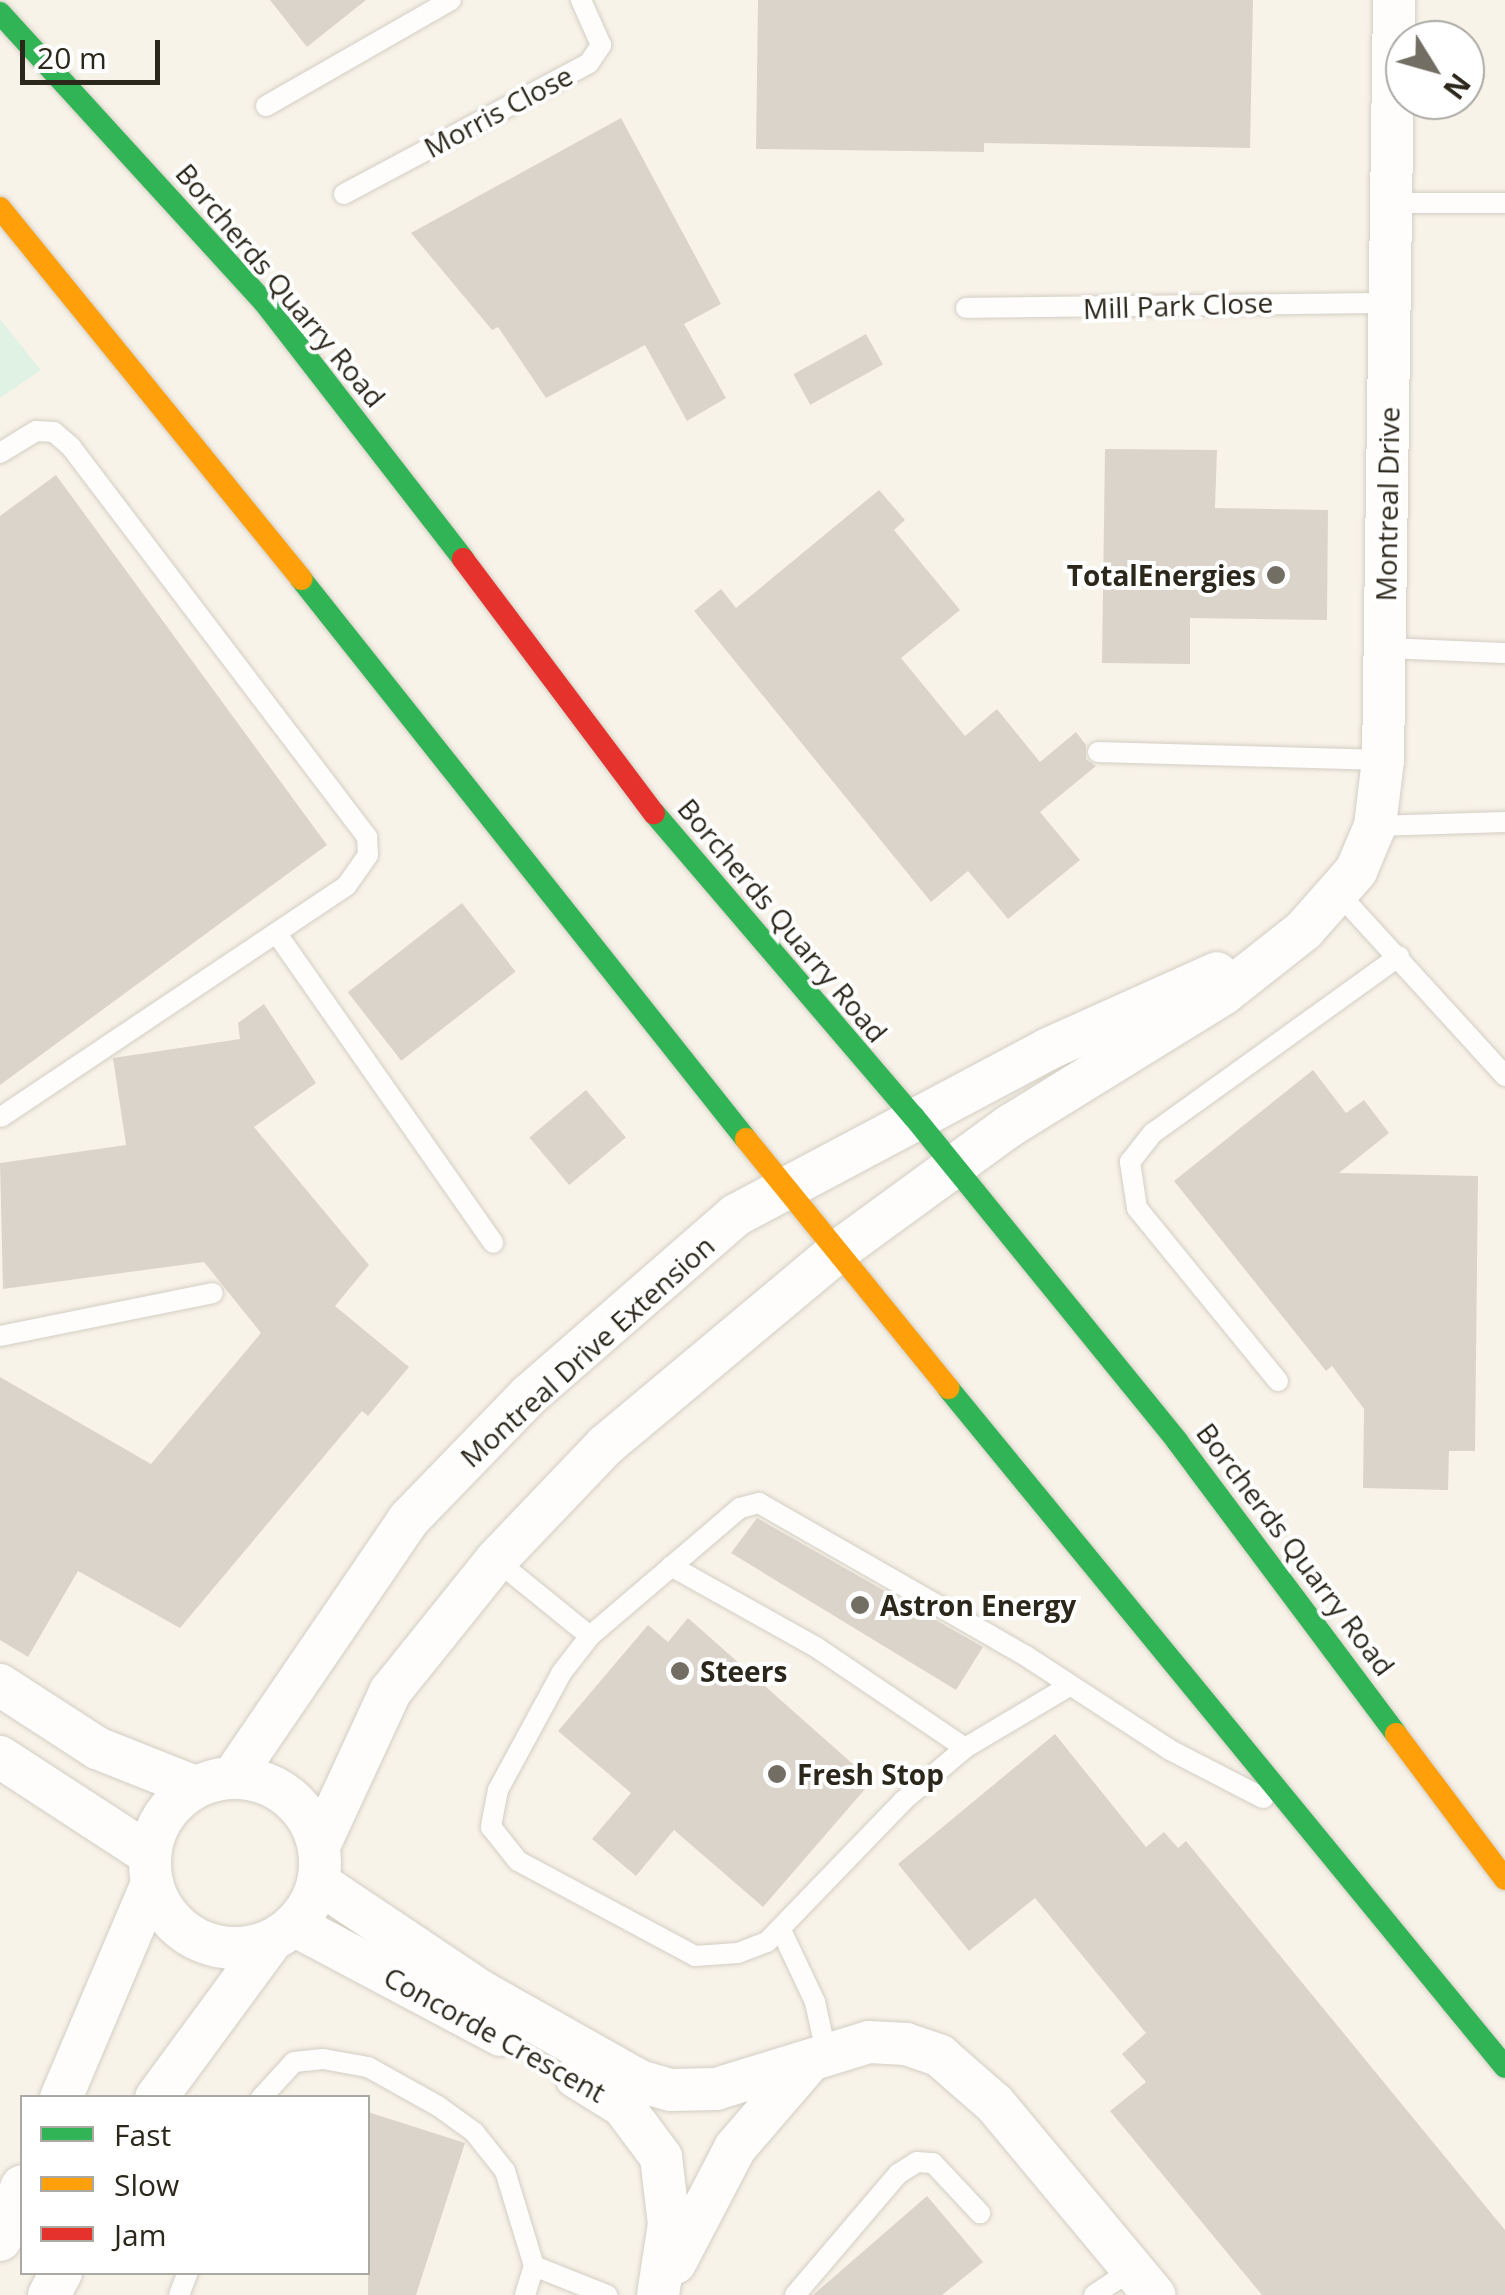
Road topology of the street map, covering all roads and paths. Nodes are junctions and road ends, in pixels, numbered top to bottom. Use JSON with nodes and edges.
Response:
{"nodes":[{"id":1,"x":451,"y":0,"type":"edge"},
{"id":2,"x":581,"y":0,"type":"edge"},
{"id":3,"x":1394,"y":0,"type":"edge"},
{"id":4,"x":0,"y":12,"type":"edge"},
{"id":5,"x":266,"y":106,"type":"dead end"},
{"id":6,"x":344,"y":194,"type":"dead end"},
{"id":7,"x":1505,"y":203,"type":"edge"},
{"id":8,"x":1390,"y":204,"type":"junction"},
{"id":9,"x":0,"y":208,"type":"edge"},
{"id":10,"x":1390,"y":303,"type":"junction"},
{"id":11,"x":966,"y":308,"type":"dead end"},
{"id":12,"x":0,"y":453,"type":"edge"},
{"id":13,"x":1385,"y":648,"type":"junction"},
{"id":14,"x":1505,"y":653,"type":"edge"},
{"id":15,"x":1098,"y":752,"type":"dead end"},
{"id":16,"x":1382,"y":760,"type":"junction"},
{"id":17,"x":1505,"y":822,"type":"edge"},
{"id":18,"x":1375,"y":826,"type":"junction"},
{"id":19,"x":1340,"y":895,"type":"junction"},
{"id":20,"x":277,"y":934,"type":"junction"},
{"id":21,"x":1399,"y":956,"type":"junction"},
{"id":22,"x":1261,"y":960,"type":"junction"},
{"id":23,"x":1505,"y":1076,"type":"edge"},
{"id":24,"x":1,"y":1117,"type":"edge"},
{"id":25,"x":914,"y":1117,"type":"junction"},
{"id":26,"x":953,"y":1169,"type":"junction"},
{"id":27,"x":786,"y":1189,"type":"junction"},
{"id":28,"x":492,"y":1243,"type":"dead end"},
{"id":29,"x":838,"y":1252,"type":"junction"},
{"id":30,"x":214,"y":1293,"type":"dead end"},
{"id":31,"x":0,"y":1336,"type":"edge"},
{"id":32,"x":1278,"y":1382,"type":"dead end"},
{"id":33,"x":496,"y":1560,"type":"junction"},
{"id":34,"x":671,"y":1566,"type":"junction"},
{"id":35,"x":590,"y":1636,"type":"junction"},
{"id":36,"x":0,"y":1685,"type":"edge"},
{"id":37,"x":1069,"y":1686,"type":"junction"},
{"id":38,"x":965,"y":1748,"type":"junction"},
{"id":39,"x":0,"y":1757,"type":"edge"},
{"id":40,"x":214,"y":1782,"type":"junction"},
{"id":41,"x":1294,"y":1812,"type":"junction"},
{"id":42,"x":319,"y":1864,"type":"junction"},
{"id":43,"x":150,"y":1869,"type":"junction"},
{"id":44,"x":1505,"y":1879,"type":"edge"},
{"id":45,"x":781,"y":1930,"type":"junction"},
{"id":46,"x":283,"y":1932,"type":"junction"},
{"id":47,"x":818,"y":2057,"type":"junction"},
{"id":48,"x":1505,"y":2066,"type":"edge"},
{"id":49,"x":63,"y":2095,"type":"edge"},
{"id":50,"x":158,"y":2095,"type":"edge"},
{"id":51,"x":263,"y":2095,"type":"edge"},
{"id":52,"x":20,"y":2191,"type":"edge"},
{"id":53,"x":980,"y":2213,"type":"dead end"},
{"id":54,"x":0,"y":2240,"type":"edge"},
{"id":55,"x":534,"y":2266,"type":"junction"},
{"id":56,"x":1144,"y":2282,"type":"edge"},
{"id":57,"x":659,"y":2294,"type":"edge"},
{"id":58,"x":525,"y":2295,"type":"edge"},
{"id":59,"x":607,"y":2295,"type":"edge"},
{"id":60,"x":796,"y":2295,"type":"edge"},
{"id":61,"x":1094,"y":2295,"type":"edge"}],
"edges":[{"from":1,"to":5,"type":"lane"},
{"from":2,"to":6,"type":"lane","name":"Morris Close"},
{"from":3,"to":8,"type":"street","name":"Montreal Drive"},
{"from":4,"to":25,"type":"main road","name":"Borcherds Quarry Road"},
{"from":7,"to":8,"type":"lane"},
{"from":8,"to":10,"type":"street","name":"Montreal Drive"},
{"from":9,"to":27,"type":"main road"},
{"from":10,"to":11,"type":"lane","name":"Mill Park Close"},
{"from":10,"to":13,"type":"street","name":"Montreal Drive"},
{"from":12,"to":20,"type":"lane"},
{"from":13,"to":14,"type":"lane"},
{"from":13,"to":16,"type":"street","name":"Montreal Drive"},
{"from":15,"to":16,"type":"lane"},
{"from":16,"to":18,"type":"street","name":"Montreal Drive"},
{"from":17,"to":18,"type":"lane"},
{"from":18,"to":19,"type":"street","name":"Montreal Drive"},
{"from":19,"to":21,"type":"lane"},
{"from":19,"to":22,"type":"street","name":"Montreal Drive"},
{"from":20,"to":24,"type":"lane"},
{"from":20,"to":28,"type":"lane"},
{"from":21,"to":23,"type":"lane"},
{"from":21,"to":32,"type":"lane"},
{"from":22,"to":25,"type":"street","name":"Montreal Drive"},
{"from":22,"to":26,"type":"street","name":"Montreal Drive"},
{"from":25,"to":26,"type":"main road","name":"Borcherds Quarry Road"},
{"from":25,"to":27,"type":"street","name":"Montreal Drive Extension"},
{"from":26,"to":29,"type":"street","name":"Montreal Drive"},
{"from":26,"to":44,"type":"main road","name":"Borcherds Quarry Road"},
{"from":27,"to":29,"type":"main road"},
{"from":27,"to":40,"type":"street","name":"Montreal Drive Extension"},
{"from":29,"to":33,"type":"street"},
{"from":29,"to":41,"type":"main road"},
{"from":30,"to":31,"type":"lane"},
{"from":33,"to":35,"type":"lane"},
{"from":33,"to":42,"type":"street"},
{"from":34,"to":35,"type":"lane"},
{"from":34,"to":37,"type":"lane"},
{"from":34,"to":38,"type":"lane"},
{"from":35,"to":45,"type":"lane"},
{"from":36,"to":40,"type":"street"},
{"from":37,"to":38,"type":"lane"},
{"from":37,"to":41,"type":"lane"},
{"from":38,"to":45,"type":"lane"},
{"from":39,"to":43,"type":"street"},
{"from":40,"to":42,"type":"street"},
{"from":40,"to":43,"type":"street"},
{"from":41,"to":48,"type":"main road"},
{"from":42,"to":46,"type":"street"},
{"from":42,"to":47,"type":"street","name":"Concorde Crescent"},
{"from":43,"to":46,"type":"street"},
{"from":43,"to":49,"type":"street"},
{"from":45,"to":47,"type":"lane"},
{"from":46,"to":50,"type":"street"},
{"from":46,"to":57,"type":"street","name":"Concorde Crescent"},
{"from":47,"to":56,"type":"street","name":"Concorde Crescent"},
{"from":47,"to":57,"type":"street","name":"Concorde Crescent"},
{"from":51,"to":55,"type":"lane"},
{"from":52,"to":54,"type":"street"},
{"from":53,"to":60,"type":"lane"},
{"from":55,"to":58,"type":"lane"},
{"from":55,"to":59,"type":"lane"},
{"from":56,"to":61,"type":"lane"}]}
